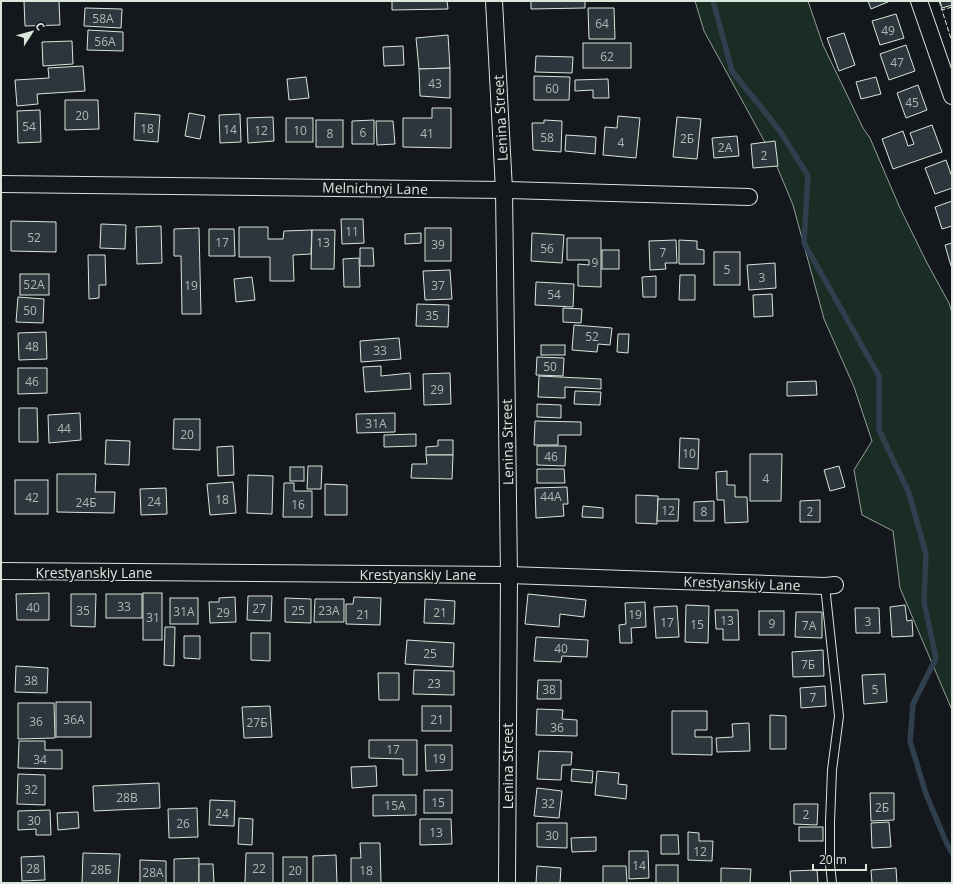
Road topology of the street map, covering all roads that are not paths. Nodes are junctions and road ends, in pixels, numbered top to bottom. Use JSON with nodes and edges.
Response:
{"nodes":[{"id":1,"x":494,"y":1,"type":"edge"},
{"id":2,"x":919,"y":1,"type":"edge"},
{"id":3,"x":952,"y":96,"type":"edge"},
{"id":4,"x":1,"y":184,"type":"edge"},
{"id":5,"x":504,"y":190,"type":"junction"},
{"id":6,"x":748,"y":197,"type":"dead end"},
{"id":7,"x":1,"y":571,"type":"edge"},
{"id":8,"x":509,"y":575,"type":"junction"},
{"id":9,"x":830,"y":585,"type":"joint"},
{"id":10,"x":507,"y":883,"type":"edge"},
{"id":11,"x":832,"y":883,"type":"edge"}],
"edges":[{"from":1,"to":5,"type":"street","name":"Lenina Street"},
{"from":2,"to":3,"type":"street"},
{"from":4,"to":5,"type":"street","name":"Melnichnyi Lane"},
{"from":5,"to":6,"type":"street","name":"Melnichnyi Lane"},
{"from":5,"to":8,"type":"street","name":"Lenina Street"},
{"from":7,"to":8,"type":"street","name":"Krestyanskiy Lane"},
{"from":8,"to":9,"type":"street","name":"Krestyanskiy Lane"},
{"from":8,"to":10,"type":"street","name":"Lenina Street"},
{"from":9,"to":11,"type":"lane"}]}
